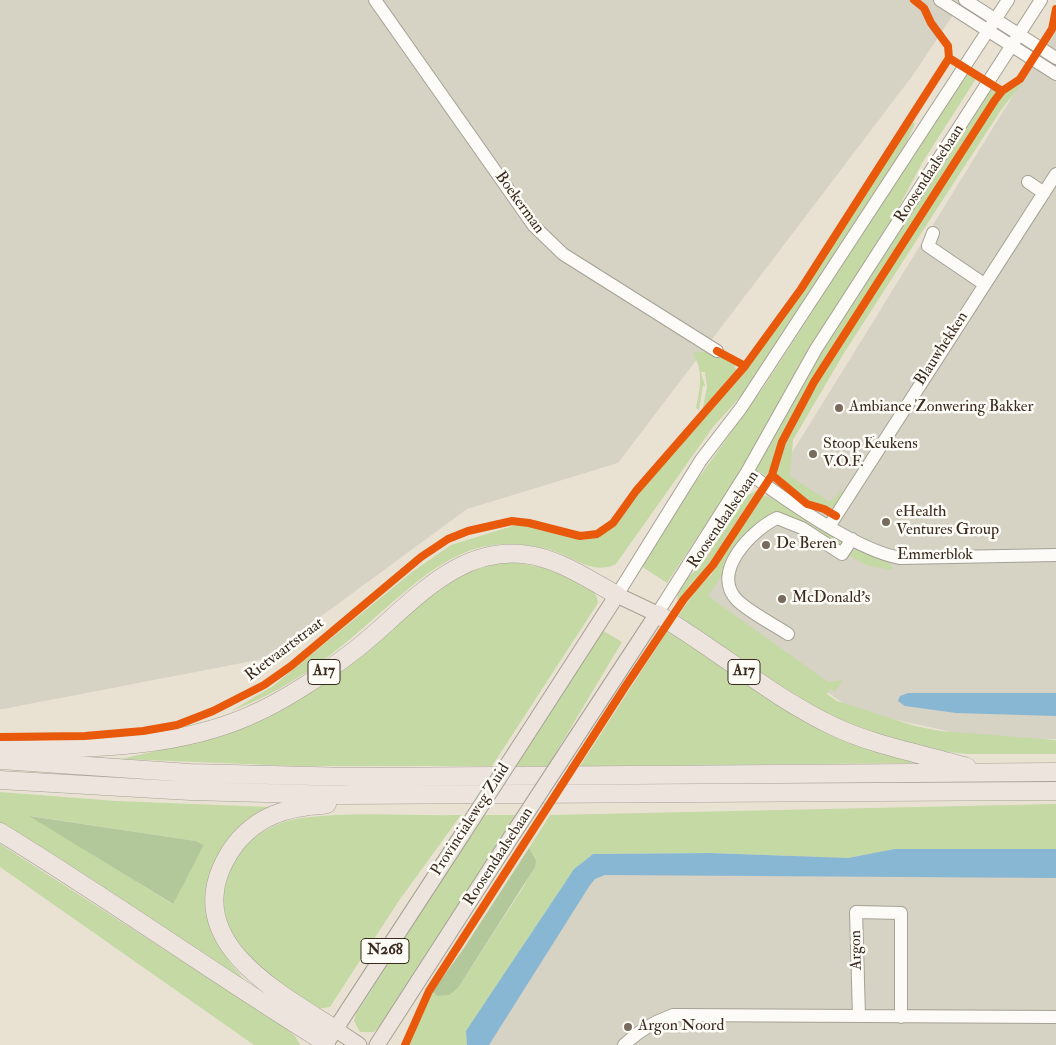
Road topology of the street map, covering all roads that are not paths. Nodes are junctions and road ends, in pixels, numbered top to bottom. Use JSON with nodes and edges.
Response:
{"nodes":[{"id":1,"x":375,"y":0,"type":"edge"},
{"id":2,"x":940,"y":0,"type":"edge"},
{"id":3,"x":965,"y":0,"type":"edge"},
{"id":4,"x":1008,"y":0,"type":"edge"},
{"id":5,"x":1040,"y":0,"type":"edge"},
{"id":6,"x":995,"y":20,"type":"junction"},
{"id":7,"x":988,"y":32,"type":"junction"},
{"id":8,"x":1018,"y":34,"type":"junction"},
{"id":9,"x":1011,"y":46,"type":"junction"},
{"id":10,"x":1056,"y":58,"type":"edge"},
{"id":11,"x":1056,"y":74,"type":"edge"},
{"id":12,"x":1056,"y":174,"type":"edge"},
{"id":13,"x":1028,"y":182,"type":"dead end"},
{"id":14,"x":1044,"y":192,"type":"junction"},
{"id":15,"x":934,"y":233,"type":"dead end"},
{"id":16,"x":984,"y":284,"type":"junction"},
{"id":17,"x":717,"y":351,"type":"dead end"},
{"id":18,"x":747,"y":472,"type":"junction"},
{"id":19,"x":830,"y":525,"type":"junction"},
{"id":20,"x":852,"y":539,"type":"junction"},
{"id":21,"x":1056,"y":555,"type":"edge"},
{"id":22,"x":617,"y":595,"type":"junction"},
{"id":23,"x":657,"y":614,"type":"junction"},
{"id":24,"x":788,"y":634,"type":"dead end"},
{"id":25,"x":0,"y":750,"type":"edge"},
{"id":26,"x":0,"y":760,"type":"edge"},
{"id":27,"x":984,"y":772,"type":"junction"},
{"id":28,"x":1056,"y":772,"type":"edge"},
{"id":29,"x":0,"y":780,"type":"edge"},
{"id":30,"x":1056,"y":791,"type":"edge"},
{"id":31,"x":342,"y":795,"type":"junction"},
{"id":32,"x":0,"y":832,"type":"edge"},
{"id":33,"x":858,"y":1016,"type":"junction"},
{"id":34,"x":901,"y":1017,"type":"junction"},
{"id":35,"x":1056,"y":1017,"type":"edge"},
{"id":36,"x":329,"y":1041,"type":"edge"},
{"id":37,"x":359,"y":1045,"type":"edge"},
{"id":38,"x":377,"y":1045,"type":"edge"},
{"id":39,"x":624,"y":1045,"type":"edge"}],
"edges":[{"from":1,"to":17,"type":"street","name":"Boekerman"},
{"from":2,"to":7,"type":"street"},
{"from":3,"to":6,"type":"street"},
{"from":4,"to":6,"type":"street","name":"Roosendaalsebaan"},
{"from":5,"to":8,"type":"street","name":"Roosendaalsebaan"},
{"from":6,"to":7,"type":"street","name":"Roosendaalsebaan"},
{"from":6,"to":8,"type":"street"},
{"from":7,"to":9,"type":"street"},
{"from":7,"to":22,"type":"street","name":"Roosendaalsebaan","number":"N268"},
{"from":8,"to":9,"type":"street","name":"Roosendaalsebaan"},
{"from":8,"to":10,"type":"street"},
{"from":9,"to":11,"type":"street"},
{"from":9,"to":18,"type":"street","name":"Roosendaalsebaan"},
{"from":12,"to":14,"type":"street","name":"Blauwhekken"},
{"from":13,"to":14,"type":"street"},
{"from":14,"to":16,"type":"street","name":"Blauwhekken"},
{"from":15,"to":16,"type":"street"},
{"from":16,"to":19,"type":"street","name":"Blauwhekken"},
{"from":18,"to":19,"type":"street","name":"Emmerblok"},
{"from":18,"to":23,"type":"street","name":"Roosendaalsebaan","number":"N268"},
{"from":19,"to":20,"type":"street","name":"Emmerblok"},
{"from":20,"to":21,"type":"street","name":"Emmerblok"},
{"from":20,"to":24,"type":"street"},
{"from":22,"to":23,"type":"main road"},
{"from":22,"to":25,"type":"highway","number":"A17"},
{"from":22,"to":36,"type":"main road","name":"Provincialeweg Zuid","number":"N268","bridge":true},
{"from":23,"to":27,"type":"highway","number":"A17"},
{"from":23,"to":38,"type":"main road","number":"N268","bridge":true},
{"from":26,"to":27,"type":"highway","number":"A17"},
{"from":27,"to":28,"type":"highway","number":"A17"},
{"from":29,"to":31,"type":"highway"},
{"from":30,"to":31,"type":"highway"},
{"from":31,"to":36,"type":"highway"},
{"from":32,"to":36,"type":"highway"},
{"from":33,"to":34,"type":"street"},
{"from":33,"to":34,"type":"street","name":"Argon"},
{"from":33,"to":39,"type":"street"},
{"from":34,"to":35,"type":"street"},
{"from":36,"to":37,"type":"main road"}]}
